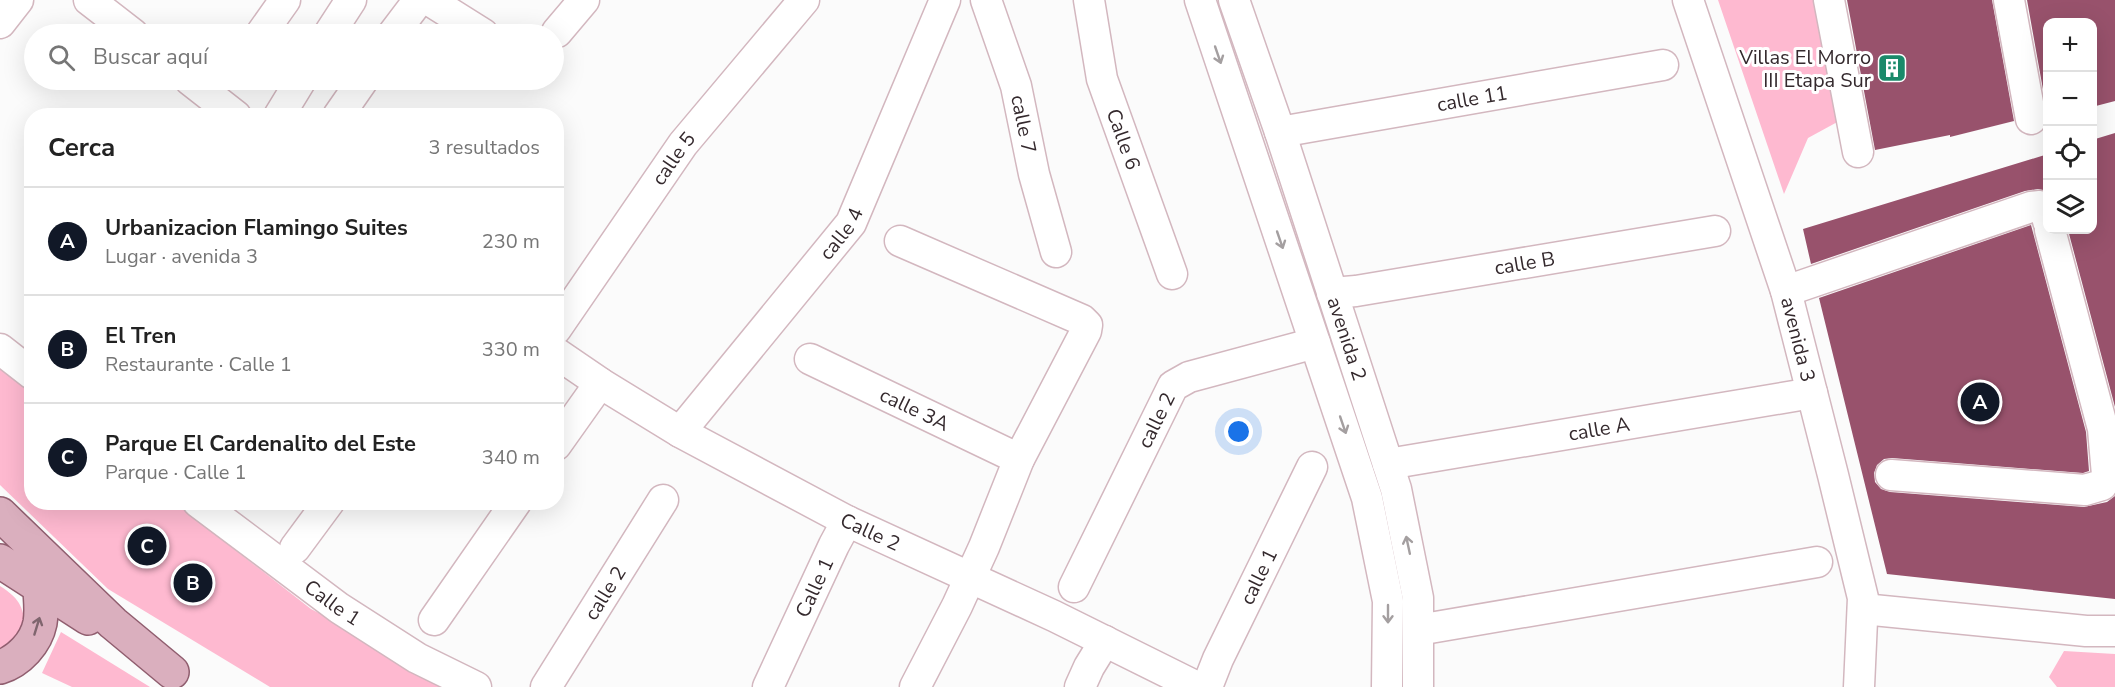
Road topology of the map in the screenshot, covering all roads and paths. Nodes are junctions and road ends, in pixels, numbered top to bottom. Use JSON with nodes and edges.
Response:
{"nodes":[{"id":1,"x":18,"y":0,"type":"edge"},
{"id":2,"x":89,"y":0,"type":"edge"},
{"id":3,"x":285,"y":0,"type":"edge"},
{"id":4,"x":351,"y":0,"type":"edge"},
{"id":5,"x":429,"y":0,"type":"edge"},
{"id":6,"x":584,"y":0,"type":"edge"},
{"id":7,"x":804,"y":0,"type":"edge"},
{"id":8,"x":945,"y":0,"type":"edge"},
{"id":9,"x":987,"y":0,"type":"edge"},
{"id":10,"x":1089,"y":0,"type":"edge"},
{"id":11,"x":1200,"y":0,"type":"edge"},
{"id":12,"x":1234,"y":0,"type":"edge"},
{"id":13,"x":1688,"y":0,"type":"edge"},
{"id":14,"x":1828,"y":0,"type":"edge"},
{"id":15,"x":2009,"y":0,"type":"edge"},
{"id":16,"x":0,"y":23,"type":"edge"},
{"id":17,"x":120,"y":24,"type":"edge"},
{"id":18,"x":268,"y":24,"type":"edge"},
{"id":19,"x":335,"y":24,"type":"edge"},
{"id":20,"x":401,"y":24,"type":"edge"},
{"id":21,"x":467,"y":24,"type":"edge"},
{"id":22,"x":564,"y":24,"type":"edge"},
{"id":23,"x":1663,"y":65,"type":"dead end"},
{"id":24,"x":211,"y":90,"type":"edge"},
{"id":25,"x":295,"y":90,"type":"edge"},
{"id":26,"x":356,"y":90,"type":"edge"},
{"id":27,"x":227,"y":98,"type":"edge"},
{"id":28,"x":284,"y":108,"type":"edge"},
{"id":29,"x":344,"y":108,"type":"edge"},
{"id":30,"x":2031,"y":119,"type":"dead end"},
{"id":31,"x":1280,"y":132,"type":"junction"},
{"id":32,"x":1858,"y":152,"type":"dead end"},
{"id":33,"x":2043,"y":208,"type":"edge"},
{"id":34,"x":1716,"y":231,"type":"dead end"},
{"id":35,"x":2050,"y":234,"type":"edge"},
{"id":36,"x":900,"y":241,"type":"dead end"},
{"id":37,"x":1056,"y":252,"type":"dead end"},
{"id":38,"x":1172,"y":274,"type":"dead end"},
{"id":39,"x":1786,"y":291,"type":"junction"},
{"id":40,"x":1332,"y":292,"type":"junction"},
{"id":41,"x":564,"y":317,"type":"edge"},
{"id":42,"x":1315,"y":343,"type":"junction"},
{"id":43,"x":0,"y":349,"type":"edge"},
{"id":44,"x":564,"y":358,"type":"edge"},
{"id":45,"x":810,"y":359,"type":"dead end"},
{"id":46,"x":24,"y":368,"type":"edge"},
{"id":47,"x":600,"y":383,"type":"junction"},
{"id":48,"x":1812,"y":393,"type":"junction"},
{"id":49,"x":680,"y":432,"type":"junction"},
{"id":50,"x":564,"y":434,"type":"edge"},
{"id":51,"x":1019,"y":459,"type":"junction"},
{"id":52,"x":1388,"y":464,"type":"junction"},
{"id":53,"x":1312,"y":466,"type":"dead end"},
{"id":54,"x":1891,"y":475,"type":"dead end"},
{"id":55,"x":663,"y":500,"type":"dead end"},
{"id":56,"x":209,"y":510,"type":"edge"},
{"id":57,"x":323,"y":510,"type":"edge"},
{"id":58,"x":510,"y":510,"type":"edge"},
{"id":59,"x":3,"y":515,"type":"edge"},
{"id":60,"x":847,"y":520,"type":"junction"},
{"id":61,"x":295,"y":548,"type":"dead end"},
{"id":62,"x":37,"y":549,"type":"junction"},
{"id":63,"x":0,"y":561,"type":"edge"},
{"id":64,"x":1817,"y":562,"type":"dead end"},
{"id":65,"x":969,"y":578,"type":"junction"},
{"id":66,"x":39,"y":587,"type":"junction"},
{"id":67,"x":1074,"y":587,"type":"dead end"},
{"id":68,"x":1863,"y":609,"type":"junction"},
{"id":69,"x":434,"y":620,"type":"dead end"},
{"id":70,"x":1418,"y":630,"type":"junction"},
{"id":71,"x":2115,"y":631,"type":"edge"},
{"id":72,"x":1105,"y":641,"type":"junction"},
{"id":73,"x":0,"y":667,"type":"edge"},
{"id":74,"x":183,"y":680,"type":"edge"},
{"id":75,"x":476,"y":687,"type":"edge"},
{"id":76,"x":546,"y":687,"type":"edge"},
{"id":77,"x":768,"y":687,"type":"edge"},
{"id":78,"x":915,"y":687,"type":"edge"},
{"id":79,"x":1080,"y":687,"type":"edge"},
{"id":80,"x":1197,"y":687,"type":"edge"},
{"id":81,"x":1207,"y":687,"type":"edge"},
{"id":82,"x":1387,"y":687,"type":"edge"},
{"id":83,"x":1418,"y":687,"type":"edge"},
{"id":84,"x":1859,"y":687,"type":"edge"}],
"edges":[{"from":1,"to":16,"type":"street"},
{"from":2,"to":17,"type":"street"},
{"from":3,"to":18,"type":"street"},
{"from":4,"to":19,"type":"street"},
{"from":5,"to":20,"type":"street"},
{"from":5,"to":21,"type":"street"},
{"from":6,"to":22,"type":"street"},
{"from":7,"to":41,"type":"street","name":"calle 5"},
{"from":8,"to":49,"type":"street","name":"calle 4"},
{"from":9,"to":37,"type":"street","name":"calle 7"},
{"from":10,"to":38,"type":"street","name":"Calle 6"},
{"from":11,"to":42,"type":"street","one_way":true},
{"from":12,"to":31,"type":"street","name":"avenida 2"},
{"from":13,"to":39,"type":"street","name":"avenida 3"},
{"from":14,"to":32,"type":"street"},
{"from":15,"to":30,"type":"street"},
{"from":23,"to":31,"type":"street","name":"calle 11"},
{"from":24,"to":27,"type":"street"},
{"from":25,"to":28,"type":"street"},
{"from":26,"to":29,"type":"street"},
{"from":31,"to":40,"type":"street","name":"avenida 2"},
{"from":33,"to":39,"type":"street"},
{"from":34,"to":40,"type":"street","name":"calle B"},
{"from":35,"to":54,"type":"street"},
{"from":36,"to":51,"type":"street"},
{"from":39,"to":48,"type":"street","name":"avenida 3"},
{"from":40,"to":52,"type":"street","name":"avenida 2"},
{"from":42,"to":67,"type":"street","name":"calle 2"},
{"from":42,"to":82,"type":"street","one_way":true},
{"from":43,"to":46,"type":"street"},
{"from":44,"to":47,"type":"street","name":"Calle 2"},
{"from":45,"to":51,"type":"street","name":"calle 3A"},
{"from":47,"to":49,"type":"street","name":"Calle 2"},
{"from":47,"to":50,"type":"street"},
{"from":48,"to":52,"type":"street","name":"calle A"},
{"from":48,"to":68,"type":"street","name":"avenida 3"},
{"from":49,"to":60,"type":"street","name":"Calle 2"},
{"from":51,"to":65,"type":"street"},
{"from":70,"to":52,"type":"street","name":"avenida 2","one_way":true},
{"from":53,"to":81,"type":"street","name":"calle 1"},
{"from":55,"to":76,"type":"street","name":"calle 2"},
{"from":56,"to":75,"type":"street","name":"Calle 1"},
{"from":57,"to":61,"type":"street"},
{"from":58,"to":69,"type":"street"},
{"from":59,"to":62,"type":"main road"},
{"from":60,"to":65,"type":"street","name":"Calle 2"},
{"from":60,"to":77,"type":"street","name":"Calle 1"},
{"from":62,"to":66,"type":"main road"},
{"from":62,"to":74,"type":"main road"},
{"from":63,"to":66,"type":"main road"},
{"from":64,"to":70,"type":"street"},
{"from":65,"to":72,"type":"street","name":"Calle 2"},
{"from":65,"to":78,"type":"street"},
{"from":73,"to":66,"type":"main road","one_way":true},
{"from":66,"to":74,"type":"main road"},
{"from":68,"to":71,"type":"street"},
{"from":68,"to":84,"type":"street","name":"avenida 3"},
{"from":70,"to":83,"type":"street","name":"avenida 2"},
{"from":72,"to":79,"type":"street"},
{"from":72,"to":80,"type":"street","name":"Calle 2"}]}
